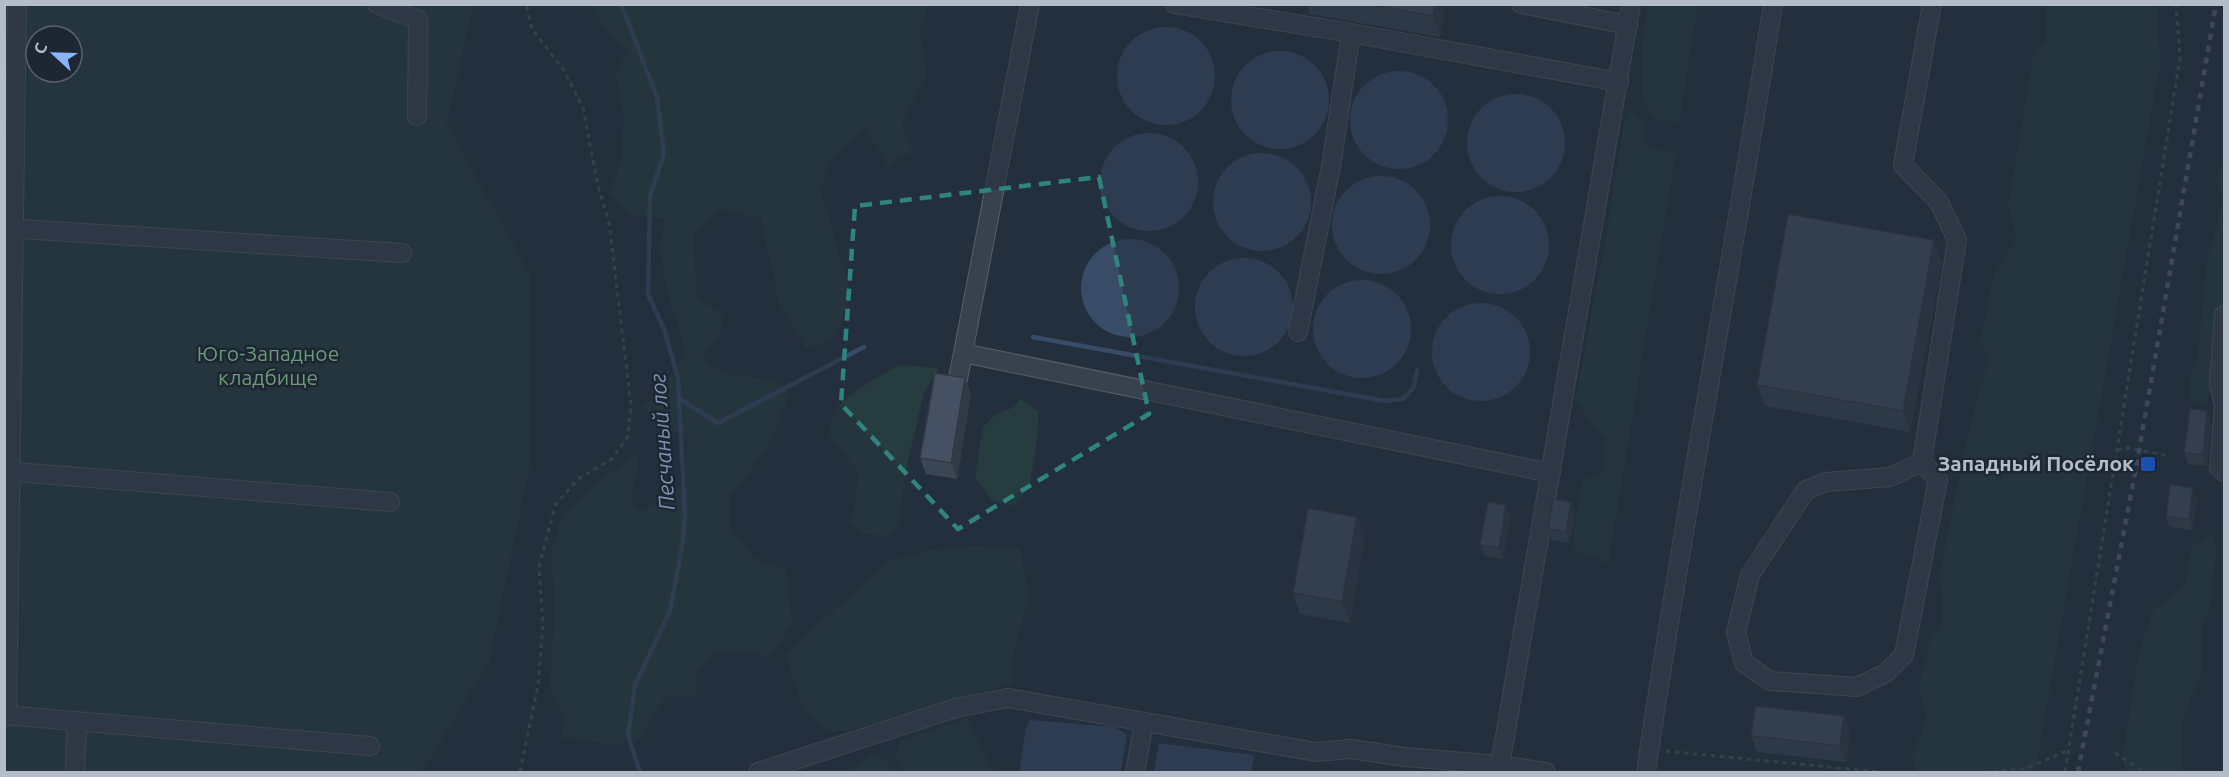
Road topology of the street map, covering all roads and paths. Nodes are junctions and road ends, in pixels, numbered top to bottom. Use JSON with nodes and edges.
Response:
{"nodes":[{"id":1,"x":17,"y":4,"type":"edge"},
{"id":2,"x":377,"y":4,"type":"edge"},
{"id":3,"x":526,"y":4,"type":"edge"},
{"id":4,"x":1030,"y":4,"type":"edge"},
{"id":5,"x":1174,"y":4,"type":"edge"},
{"id":6,"x":1521,"y":4,"type":"edge"},
{"id":7,"x":1631,"y":4,"type":"edge"},
{"id":8,"x":1773,"y":4,"type":"edge"},
{"id":9,"x":1932,"y":4,"type":"edge"},
{"id":10,"x":2176,"y":4,"type":"edge"},
{"id":11,"x":1628,"y":25,"type":"junction"},
{"id":12,"x":1351,"y":33,"type":"junction"},
{"id":13,"x":1619,"y":82,"type":"junction"},
{"id":14,"x":417,"y":116,"type":"dead end"},
{"id":15,"x":9,"y":228,"type":"edge"},
{"id":16,"x":402,"y":253,"type":"dead end"},
{"id":17,"x":2224,"y":315,"type":"edge"},
{"id":18,"x":1298,"y":332,"type":"dead end"},
{"id":19,"x":963,"y":353,"type":"junction"},
{"id":20,"x":958,"y":379,"type":"edge"},
{"id":21,"x":2116,"y":450,"type":"junction"},
{"id":22,"x":2169,"y":456,"type":"dead end"},
{"id":23,"x":1922,"y":462,"type":"junction"},
{"id":24,"x":8,"y":471,"type":"edge"},
{"id":25,"x":2224,"y":472,"type":"edge"},
{"id":26,"x":1551,"y":473,"type":"junction"},
{"id":27,"x":390,"y":502,"type":"dead end"},
{"id":28,"x":6,"y":716,"type":"edge"},
{"id":29,"x":77,"y":721,"type":"junction"},
{"id":30,"x":1144,"y":723,"type":"junction"},
{"id":31,"x":370,"y":746,"type":"dead end"},
{"id":32,"x":1649,"y":750,"type":"junction"},
{"id":33,"x":2068,"y":750,"type":"junction"},
{"id":34,"x":2115,"y":753,"type":"dead end"},
{"id":35,"x":1404,"y":765,"type":"edge"},
{"id":36,"x":1500,"y":765,"type":"junction"},
{"id":37,"x":75,"y":772,"type":"edge"},
{"id":38,"x":520,"y":772,"type":"edge"},
{"id":39,"x":758,"y":772,"type":"edge"},
{"id":40,"x":1135,"y":772,"type":"edge"},
{"id":41,"x":1546,"y":772,"type":"edge"},
{"id":42,"x":1646,"y":772,"type":"edge"},
{"id":43,"x":1880,"y":772,"type":"edge"},
{"id":44,"x":1984,"y":772,"type":"edge"},
{"id":45,"x":2065,"y":772,"type":"edge"},
{"id":46,"x":2144,"y":772,"type":"edge"}],
"edges":[{"from":1,"to":15,"type":"street"},
{"from":2,"to":14,"type":"street"},
{"from":3,"to":38,"type":"path"},
{"from":4,"to":19,"type":"street"},
{"from":5,"to":12,"type":"street"},
{"from":6,"to":11,"type":"street"},
{"from":7,"to":11,"type":"street"},
{"from":8,"to":32,"type":"street"},
{"from":9,"to":23,"type":"street"},
{"from":10,"to":21,"type":"path"},
{"from":11,"to":13,"type":"street"},
{"from":12,"to":13,"type":"street"},
{"from":12,"to":18,"type":"street"},
{"from":13,"to":26,"type":"street"},
{"from":15,"to":16,"type":"street"},
{"from":15,"to":24,"type":"street"},
{"from":17,"to":25,"type":"street"},
{"from":19,"to":20,"type":"street"},
{"from":19,"to":26,"type":"street"},
{"from":21,"to":22,"type":"path"},
{"from":21,"to":33,"type":"path"},
{"from":23,"to":23,"type":"street"},
{"from":24,"to":27,"type":"street"},
{"from":24,"to":28,"type":"street"},
{"from":26,"to":36,"type":"street"},
{"from":28,"to":29,"type":"street"},
{"from":29,"to":31,"type":"street"},
{"from":29,"to":37,"type":"street"},
{"from":30,"to":35,"type":"street"},
{"from":30,"to":39,"type":"street"},
{"from":30,"to":40,"type":"street"},
{"from":32,"to":42,"type":"street"},
{"from":32,"to":43,"type":"path"},
{"from":33,"to":44,"type":"path"},
{"from":33,"to":45,"type":"path"},
{"from":34,"to":46,"type":"path"},
{"from":35,"to":36,"type":"street"},
{"from":36,"to":41,"type":"street"}]}
